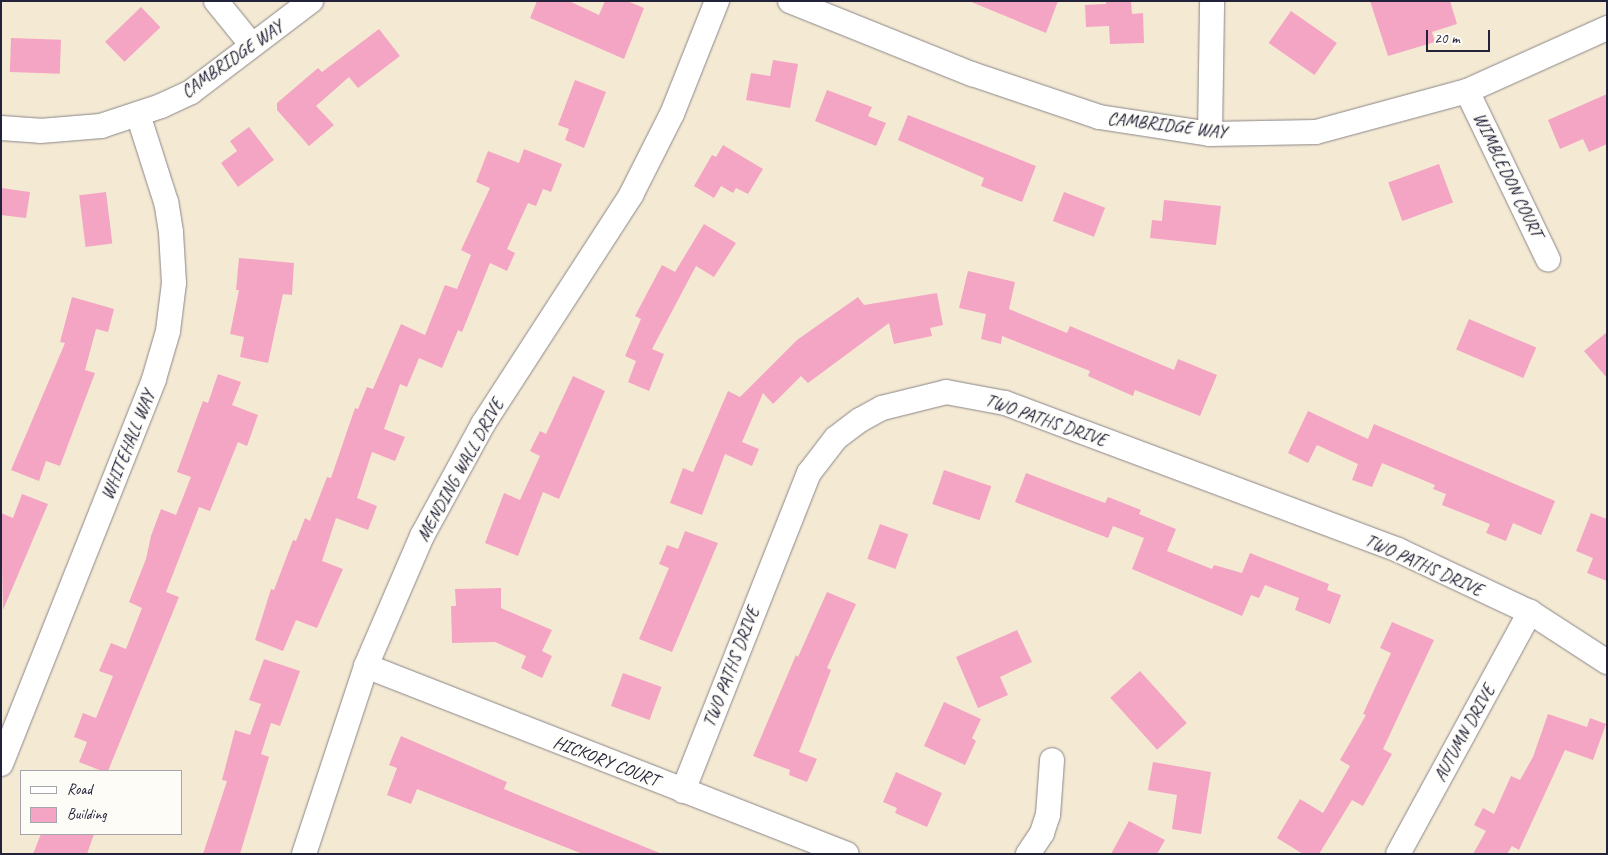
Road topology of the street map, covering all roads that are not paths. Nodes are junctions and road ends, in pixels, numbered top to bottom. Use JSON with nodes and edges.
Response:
{"nodes":[{"id":1,"x":216,"y":1,"type":"edge"},
{"id":2,"x":311,"y":1,"type":"edge"},
{"id":3,"x":716,"y":1,"type":"edge"},
{"id":4,"x":790,"y":1,"type":"edge"},
{"id":5,"x":1212,"y":1,"type":"edge"},
{"id":6,"x":1607,"y":28,"type":"edge"},
{"id":7,"x":251,"y":44,"type":"junction"},
{"id":8,"x":1467,"y":91,"type":"junction"},
{"id":9,"x":138,"y":114,"type":"junction"},
{"id":10,"x":1,"y":128,"type":"edge"},
{"id":11,"x":1210,"y":134,"type":"junction"},
{"id":12,"x":1548,"y":259,"type":"dead end"},
{"id":13,"x":1530,"y":612,"type":"junction"},
{"id":14,"x":1607,"y":662,"type":"edge"},
{"id":15,"x":366,"y":666,"type":"junction"},
{"id":16,"x":1052,"y":760,"type":"dead end"},
{"id":17,"x":1,"y":764,"type":"edge"},
{"id":18,"x":682,"y":790,"type":"junction"},
{"id":19,"x":304,"y":854,"type":"edge"},
{"id":20,"x":847,"y":854,"type":"edge"},
{"id":21,"x":1028,"y":854,"type":"edge"},
{"id":22,"x":1398,"y":854,"type":"edge"}],
"edges":[{"from":1,"to":7,"type":"street"},
{"from":2,"to":7,"type":"street","name":"CAMBRIDGE WAY"},
{"from":3,"to":15,"type":"street","name":"MENDING WALL DRIVE"},
{"from":4,"to":11,"type":"street","name":"CAMBRIDGE WAY"},
{"from":5,"to":11,"type":"street"},
{"from":6,"to":8,"type":"street","name":"CAMBRIDGE WAY"},
{"from":7,"to":9,"type":"street","name":"CAMBRIDGE WAY"},
{"from":8,"to":11,"type":"street","name":"CAMBRIDGE WAY"},
{"from":8,"to":12,"type":"street","name":"WIMBLEDON COURT"},
{"from":9,"to":10,"type":"street","name":"CAMBRIDGE WAY"},
{"from":9,"to":17,"type":"street","name":"WHITEHALL WAY"},
{"from":13,"to":14,"type":"street","name":"TWO PATHS DRIVE"},
{"from":13,"to":18,"type":"street","name":"TWO PATHS DRIVE"},
{"from":13,"to":22,"type":"street","name":"AUTUMN DRIVE"},
{"from":15,"to":18,"type":"street","name":"HICKORY COURT"},
{"from":15,"to":19,"type":"street","name":"MENDING WALL DRIVE"},
{"from":16,"to":21,"type":"street"},
{"from":18,"to":20,"type":"street","name":"HICKORY COURT"}]}
